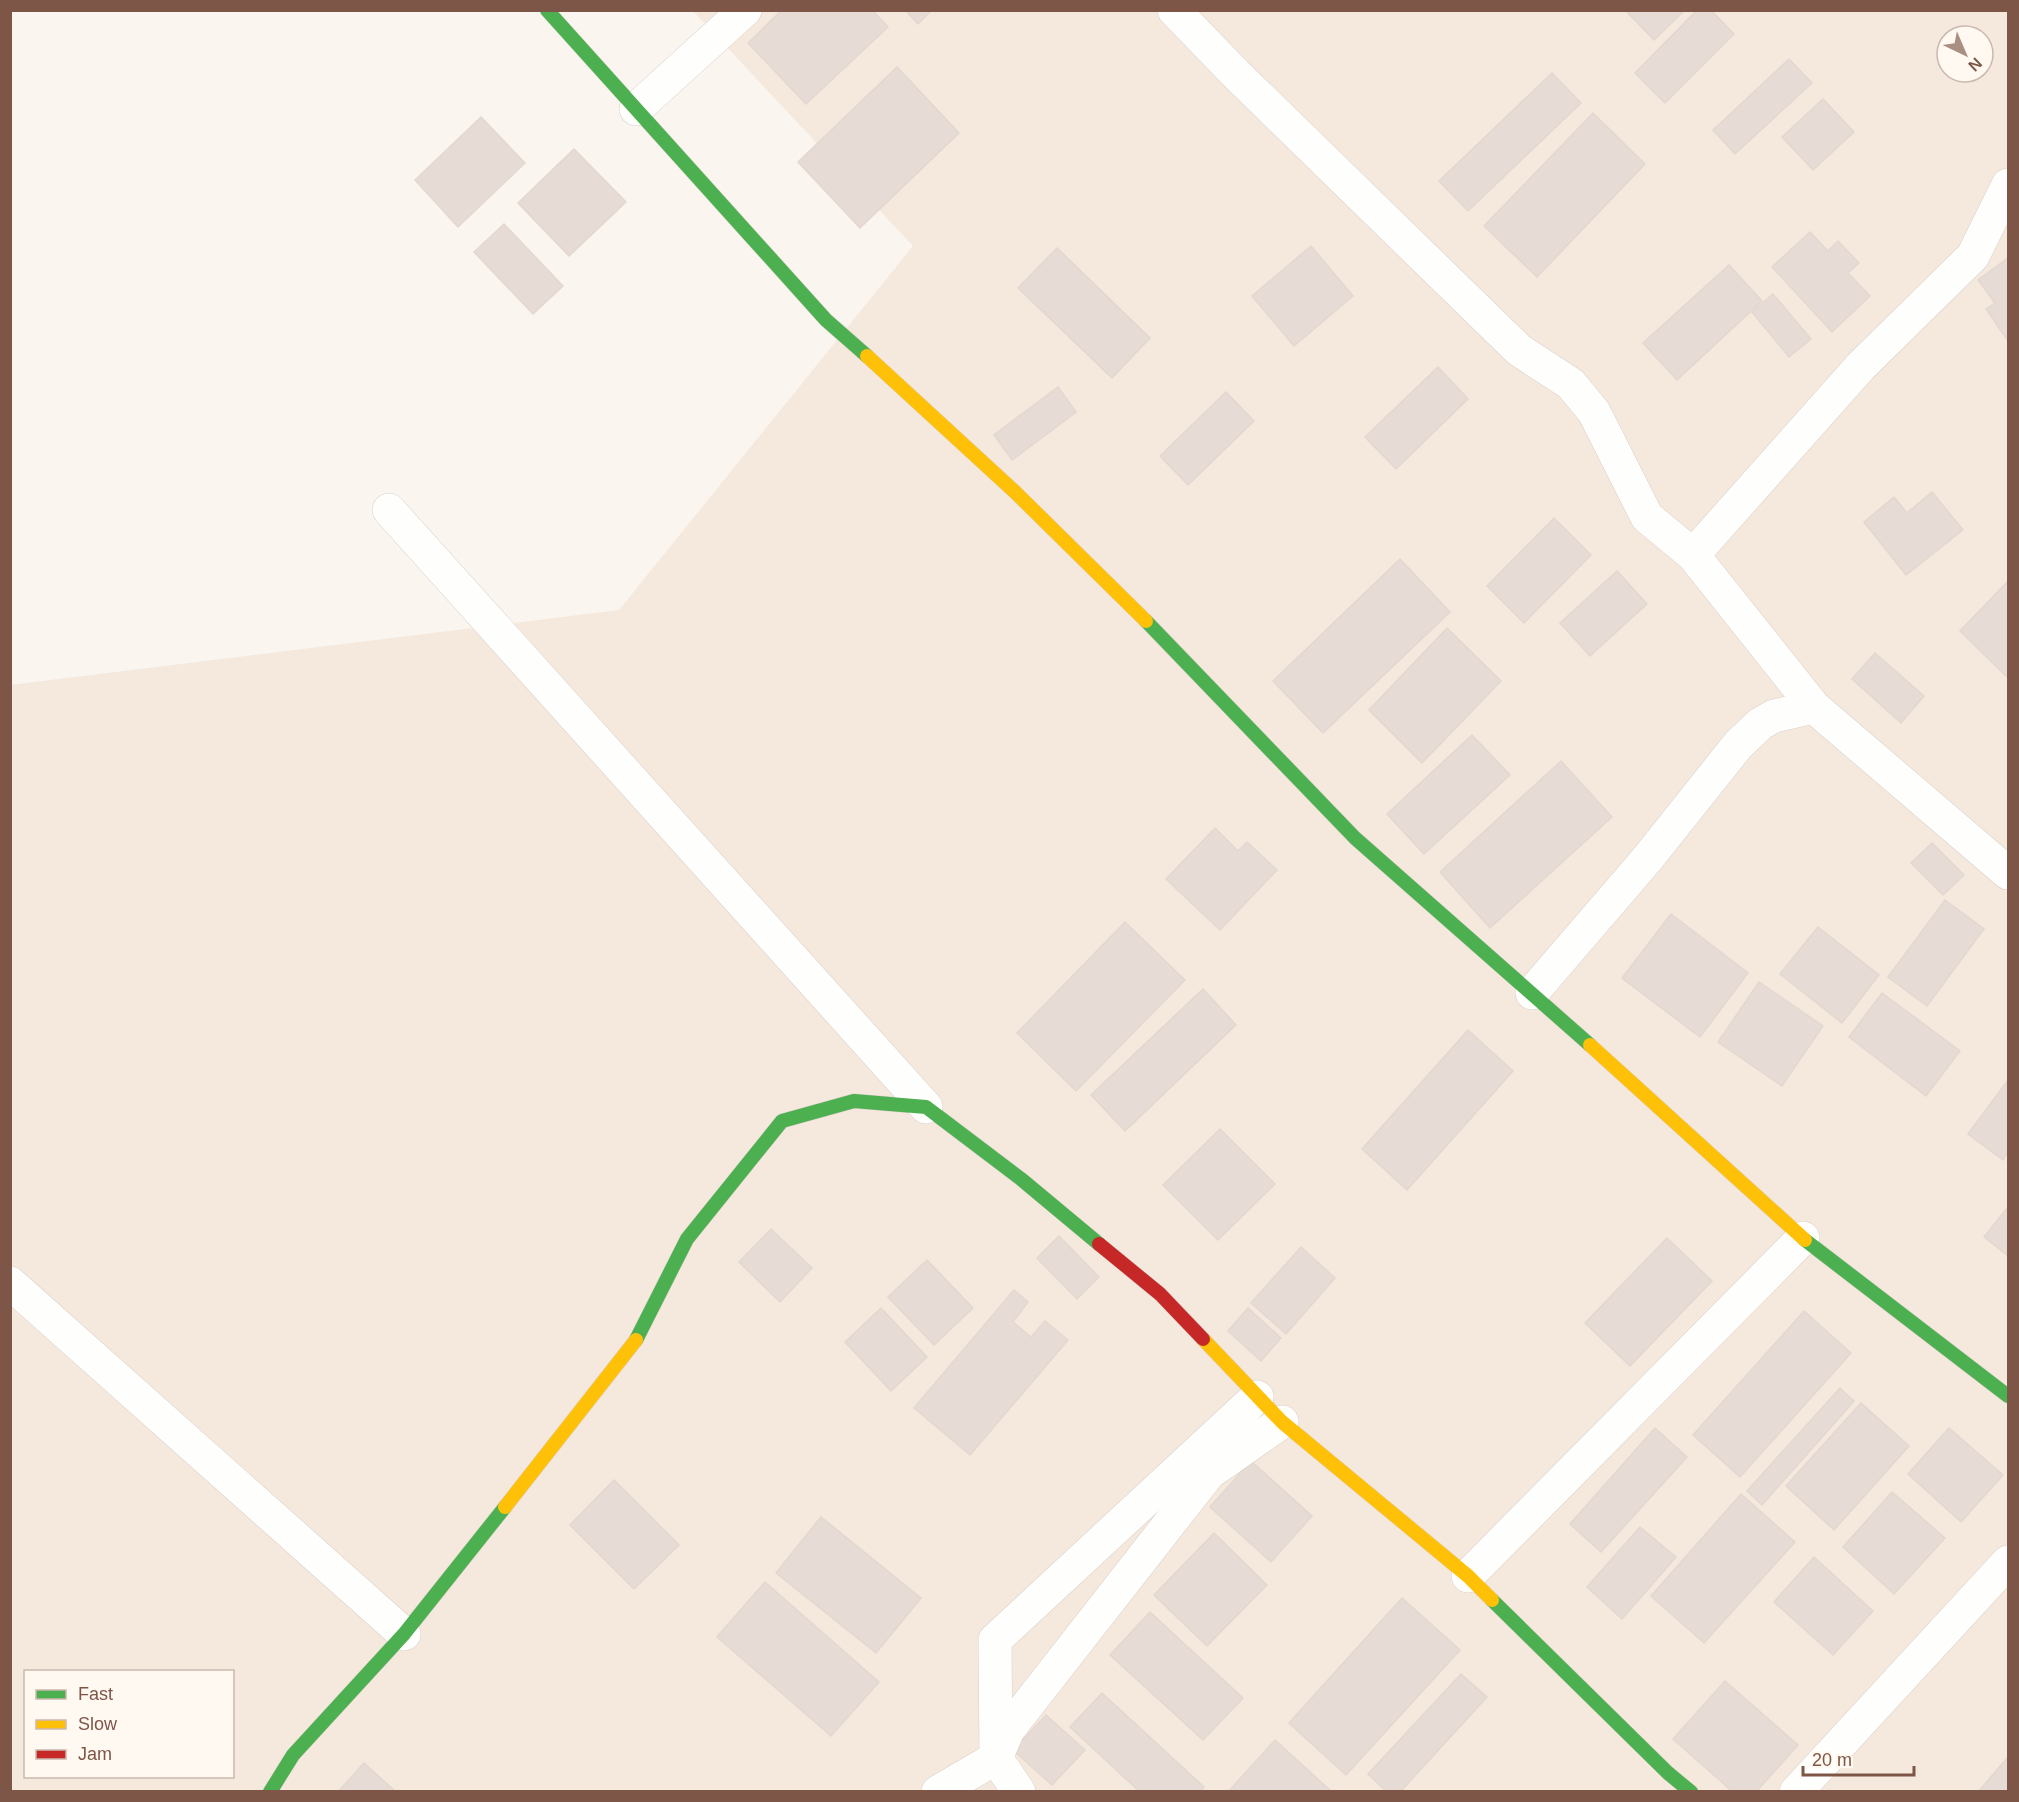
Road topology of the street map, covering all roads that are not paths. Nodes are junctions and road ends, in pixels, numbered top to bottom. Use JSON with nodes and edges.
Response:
{"nodes":[{"id":1,"x":547,"y":10,"type":"edge"},
{"id":2,"x":745,"y":10,"type":"edge"},
{"id":3,"x":1174,"y":10,"type":"edge"},
{"id":4,"x":636,"y":109,"type":"junction"},
{"id":5,"x":2008,"y":185,"type":"edge"},
{"id":6,"x":389,"y":510,"type":"dead end"},
{"id":7,"x":1693,"y":555,"type":"junction"},
{"id":8,"x":1814,"y":707,"type":"junction"},
{"id":9,"x":2008,"y":873,"type":"edge"},
{"id":10,"x":1532,"y":993,"type":"junction"},
{"id":11,"x":926,"y":1107,"type":"junction"},
{"id":12,"x":1803,"y":1238,"type":"junction"},
{"id":13,"x":10,"y":1283,"type":"edge"},
{"id":14,"x":2008,"y":1396,"type":"edge"},
{"id":15,"x":1257,"y":1397,"type":"junction"},
{"id":16,"x":1282,"y":1422,"type":"junction"},
{"id":17,"x":2008,"y":1562,"type":"edge"},
{"id":18,"x":1468,"y":1576,"type":"junction"},
{"id":19,"x":404,"y":1634,"type":"junction"},
{"id":20,"x":996,"y":1758,"type":"junction"},
{"id":21,"x":270,"y":1791,"type":"edge"},
{"id":22,"x":938,"y":1791,"type":"edge"},
{"id":23,"x":1019,"y":1791,"type":"edge"},
{"id":24,"x":1691,"y":1791,"type":"edge"},
{"id":25,"x":1797,"y":1791,"type":"edge"}],
"edges":[{"from":1,"to":4,"type":"street"},
{"from":2,"to":4,"type":"street"},
{"from":3,"to":7,"type":"street"},
{"from":4,"to":10,"type":"street"},
{"from":5,"to":7,"type":"street"},
{"from":6,"to":11,"type":"street"},
{"from":7,"to":8,"type":"street"},
{"from":8,"to":9,"type":"street"},
{"from":8,"to":10,"type":"street"},
{"from":10,"to":12,"type":"street"},
{"from":11,"to":15,"type":"street"},
{"from":11,"to":19,"type":"street"},
{"from":12,"to":14,"type":"street"},
{"from":12,"to":18,"type":"street"},
{"from":13,"to":19,"type":"street"},
{"from":15,"to":16,"type":"street"},
{"from":15,"to":20,"type":"street"},
{"from":16,"to":18,"type":"street"},
{"from":16,"to":20,"type":"street"},
{"from":17,"to":25,"type":"street"},
{"from":18,"to":24,"type":"street"},
{"from":19,"to":21,"type":"street"},
{"from":20,"to":22,"type":"street"},
{"from":20,"to":23,"type":"street"}]}
